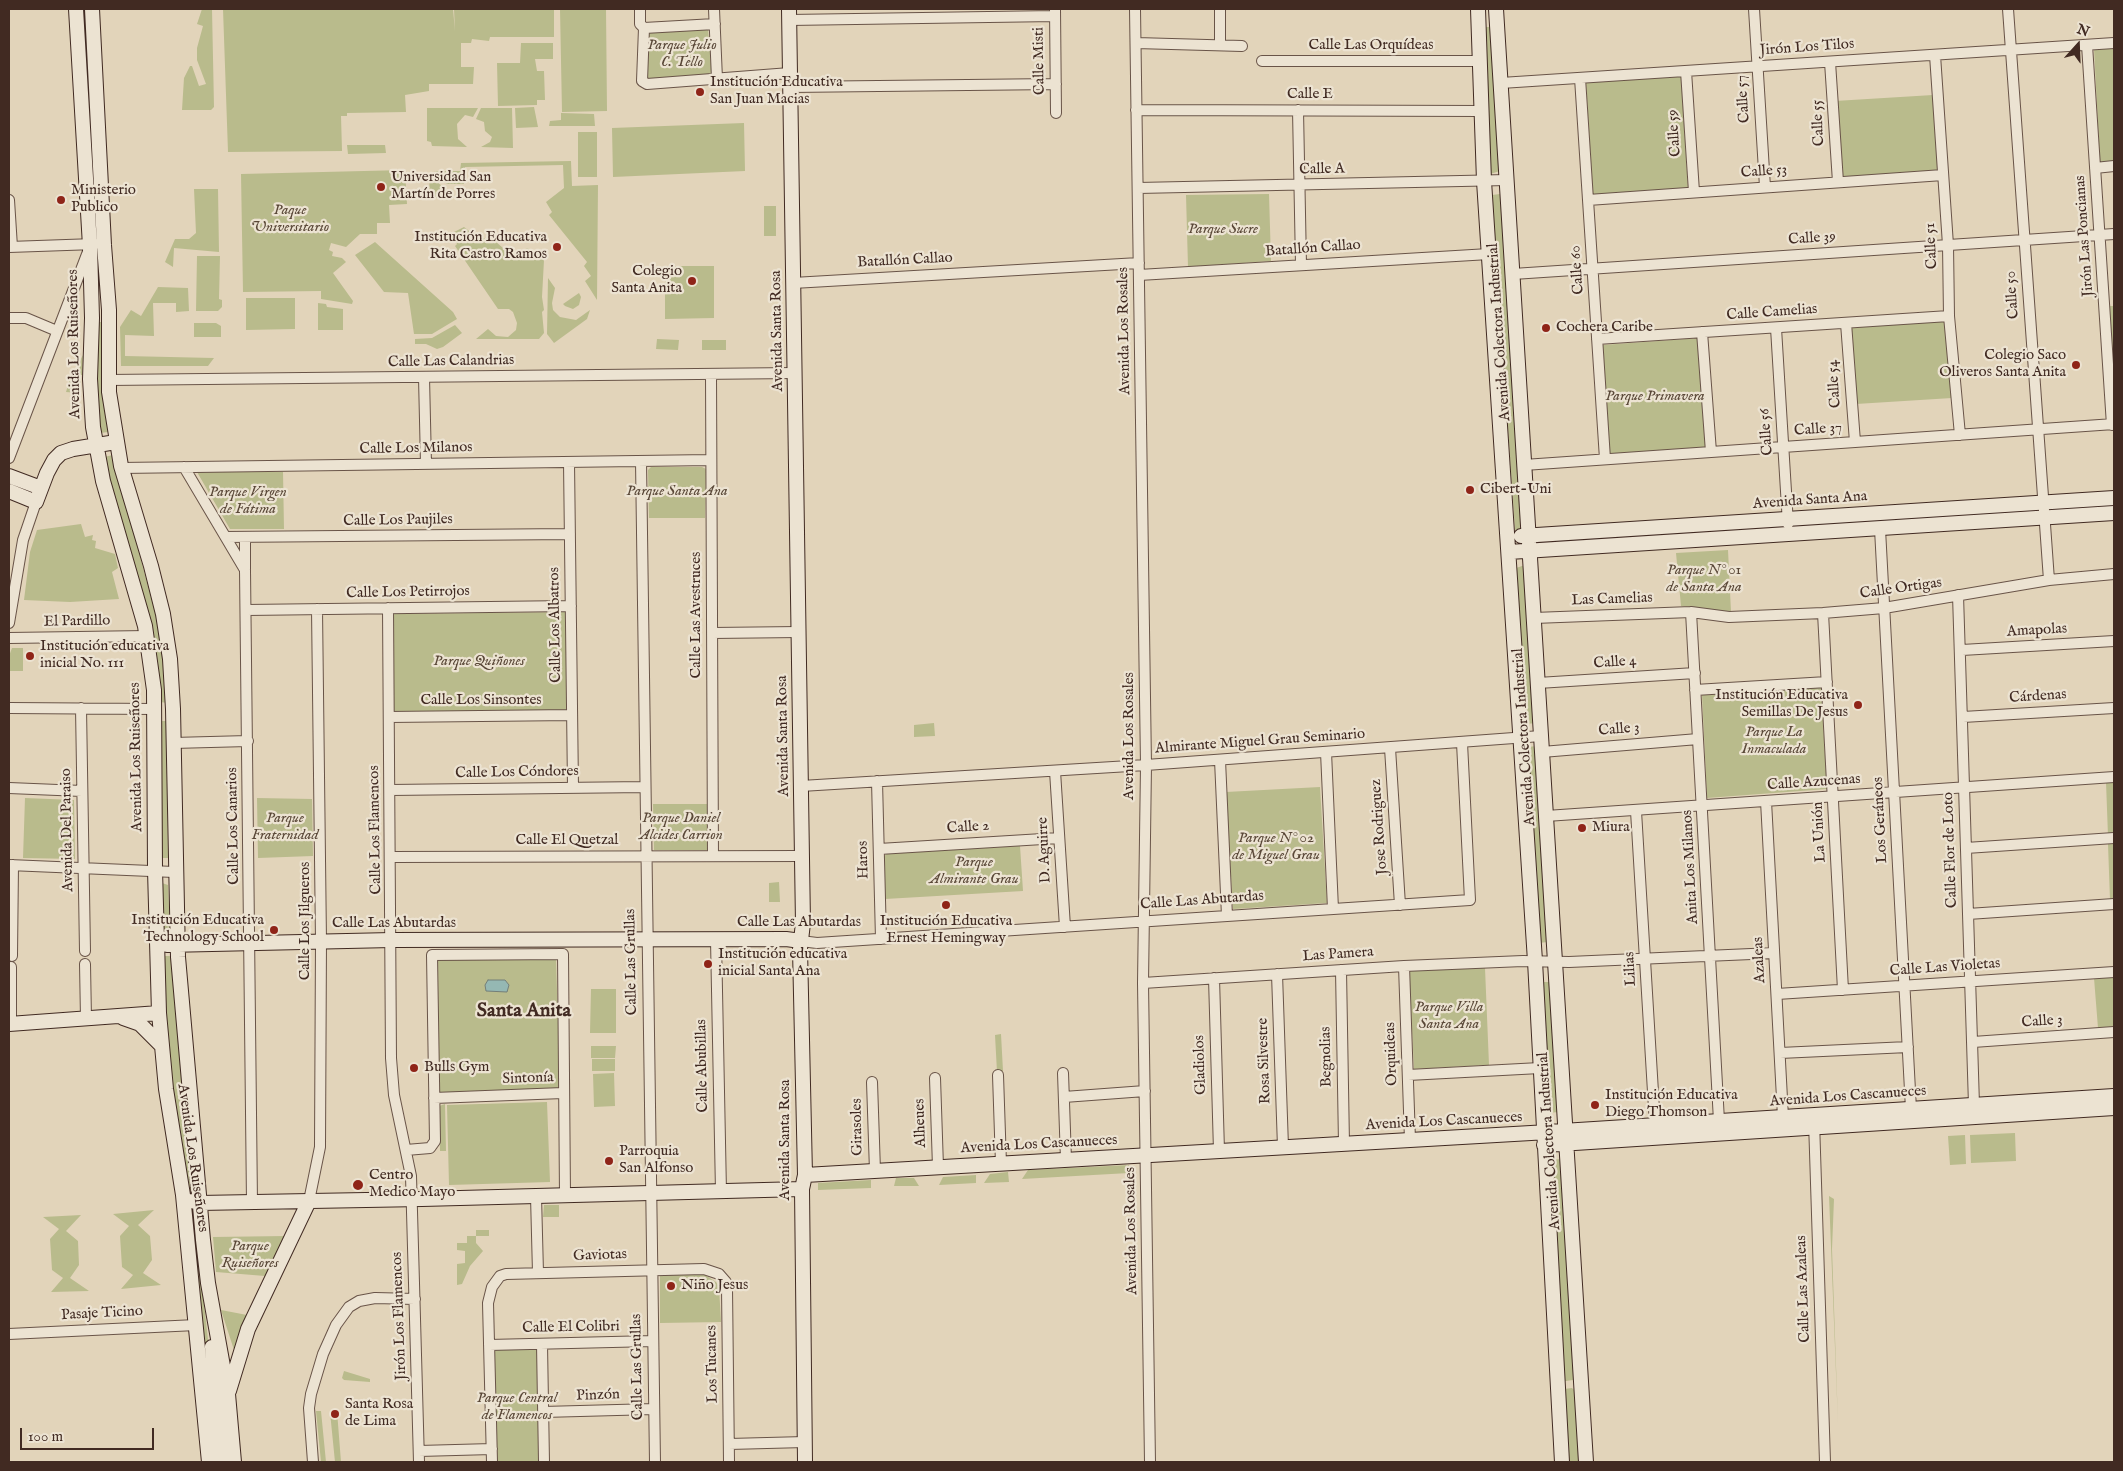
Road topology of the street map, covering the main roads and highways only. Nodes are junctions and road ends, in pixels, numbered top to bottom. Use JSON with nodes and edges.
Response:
{"nodes":[{"id":1,"x":76,"y":9,"type":"edge"},
{"id":2,"x":92,"y":9,"type":"edge"},
{"id":3,"x":1478,"y":9,"type":"edge"},
{"id":4,"x":1496,"y":9,"type":"edge"},
{"id":5,"x":789,"y":14,"type":"edge"},
{"id":6,"x":94,"y":244,"type":"junction"},
{"id":7,"x":116,"y":442,"type":"junction"},
{"id":8,"x":96,"y":445,"type":"junction"},
{"id":9,"x":9,"y":476,"type":"edge"},
{"id":10,"x":36,"y":486,"type":"junction"},
{"id":11,"x":9,"y":491,"type":"edge"},
{"id":12,"x":2114,"y":498,"type":"edge"},
{"id":13,"x":2114,"y":513,"type":"edge"},
{"id":14,"x":1529,"y":536,"type":"junction"},
{"id":15,"x":1509,"y":537,"type":"junction"},
{"id":16,"x":1530,"y":551,"type":"junction"},
{"id":17,"x":1510,"y":552,"type":"junction"},
{"id":18,"x":801,"y":941,"type":"junction"},
{"id":19,"x":177,"y":945,"type":"junction"},
{"id":20,"x":157,"y":946,"type":"junction"},
{"id":21,"x":159,"y":1014,"type":"junction"},
{"id":22,"x":114,"y":1017,"type":"junction"},
{"id":23,"x":10,"y":1024,"type":"edge"},
{"id":24,"x":162,"y":1046,"type":"junction"},
{"id":25,"x":2114,"y":1096,"type":"edge"},
{"id":26,"x":2114,"y":1108,"type":"edge"},
{"id":27,"x":1814,"y":1121,"type":"junction"},
{"id":28,"x":1566,"y":1137,"type":"junction"},
{"id":29,"x":1544,"y":1138,"type":"junction"},
{"id":30,"x":805,"y":1175,"type":"junction"},
{"id":31,"x":802,"y":1189,"type":"junction"},
{"id":32,"x":183,"y":1195,"type":"junction"},
{"id":33,"x":308,"y":1201,"type":"junction"},
{"id":34,"x":199,"y":1203,"type":"junction"},
{"id":35,"x":208,"y":1284,"type":"junction"},
{"id":36,"x":200,"y":1359,"type":"junction"},
{"id":37,"x":1558,"y":1382,"type":"junction"},
{"id":38,"x":1581,"y":1382,"type":"junction"},
{"id":39,"x":228,"y":1394,"type":"junction"},
{"id":40,"x":220,"y":1439,"type":"junction"},
{"id":41,"x":209,"y":1462,"type":"edge"},
{"id":42,"x":222,"y":1462,"type":"edge"},
{"id":43,"x":234,"y":1462,"type":"edge"},
{"id":44,"x":805,"y":1462,"type":"edge"},
{"id":45,"x":1562,"y":1462,"type":"edge"},
{"id":46,"x":1586,"y":1462,"type":"edge"}],
"edges":[{"from":1,"to":6,"type":"main road","name":"Avenida Los Ruiseñores"},
{"from":2,"to":6,"type":"main road","name":"Avenida Los Ruiseñores"},
{"from":3,"to":15,"type":"main road","name":"Avenida Colectora Industrial"},
{"from":4,"to":14,"type":"main road","name":"Avenida Colectora Industrial"},
{"from":5,"to":18,"type":"main road","name":"Avenida Santa Rosa"},
{"from":6,"to":7,"type":"main road","name":"Avenida Los Ruiseñores"},
{"from":6,"to":8,"type":"main road","name":"Avenida Los Ruiseñores"},
{"from":7,"to":8,"type":"main road"},
{"from":7,"to":19,"type":"main road","name":"Avenida Los Ruiseñores"},
{"from":8,"to":10,"type":"main road"},
{"from":8,"to":20,"type":"main road","name":"Avenida Los Ruiseñores"},
{"from":9,"to":10,"type":"main road"},
{"from":10,"to":11,"type":"main road"},
{"from":12,"to":14,"type":"main road","name":"Avenida Santa Ana"},
{"from":13,"to":16,"type":"main road","name":"Avenida Santa Ana"},
{"from":14,"to":15,"type":"main road","name":"Avenida Santa Ana"},
{"from":14,"to":16,"type":"main road","name":"Avenida Colectora Industrial"},
{"from":15,"to":17,"type":"main road","name":"Avenida Colectora Industrial"},
{"from":16,"to":17,"type":"main road","name":"Avenida Santa Ana"},
{"from":16,"to":28,"type":"main road","name":"Avenida Colectora Industrial"},
{"from":17,"to":29,"type":"main road","name":"Avenida Colectora Industrial"},
{"from":18,"to":19,"type":"main road","name":"Calle Las Abutardas"},
{"from":18,"to":30,"type":"main road","name":"Avenida Santa Rosa"},
{"from":19,"to":20,"type":"main road","name":"Calle Las Abutardas"},
{"from":19,"to":34,"type":"main road","name":"Avenida Los Ruiseñores"},
{"from":20,"to":21,"type":"main road","name":"Avenida Los Ruiseñores"},
{"from":21,"to":22,"type":"main road"},
{"from":21,"to":24,"type":"main road","name":"Avenida Los Ruiseñores"},
{"from":22,"to":23,"type":"main road"},
{"from":22,"to":24,"type":"main road"},
{"from":24,"to":32,"type":"main road","name":"Avenida Los Ruiseñores"},
{"from":25,"to":27,"type":"main road","name":"Avenida Los Cascanueces"},
{"from":26,"to":27,"type":"main road","name":"Avenida Los Cascanueces"},
{"from":27,"to":28,"type":"main road","name":"Avenida Los Cascanueces"},
{"from":27,"to":28,"type":"main road","name":"Avenida Los Cascanueces"},
{"from":28,"to":29,"type":"main road","name":"Avenida Los Cascanueces"},
{"from":28,"to":38,"type":"main road","name":"Avenida Colectora Industrial"},
{"from":29,"to":30,"type":"main road","name":"Avenida Los Cascanueces"},
{"from":29,"to":37,"type":"main road","name":"Avenida Colectora Industrial"},
{"from":30,"to":31,"type":"main road","name":"Avenida Santa Rosa"},
{"from":31,"to":33,"type":"main road"},
{"from":31,"to":44,"type":"main road","name":"Avenida Santa Rosa"},
{"from":32,"to":34,"type":"main road"},
{"from":32,"to":36,"type":"main road","name":"Avenida Los Ruiseñores"},
{"from":33,"to":34,"type":"main road"},
{"from":33,"to":39,"type":"main road"},
{"from":34,"to":35,"type":"main road","name":"Avenida Los Ruiseñores"},
{"from":35,"to":39,"type":"main road","name":"Avenida Los Ruiseñores"},
{"from":35,"to":40,"type":"main road","name":"Avenida Los Ruiseñores"},
{"from":36,"to":40,"type":"main road","name":"Avenida Los Ruiseñores"},
{"from":36,"to":41,"type":"main road","name":"Avenida Los Ruiseñores"},
{"from":37,"to":38,"type":"main road"},
{"from":37,"to":45,"type":"main road","name":"Avenida Colectora Industrial"},
{"from":38,"to":46,"type":"main road","name":"Avenida Colectora Industrial"},
{"from":39,"to":43,"type":"main road","name":"Avenida Los Ruiseñores"},
{"from":40,"to":42,"type":"main road","name":"Avenida Los Ruiseñores"}]}
